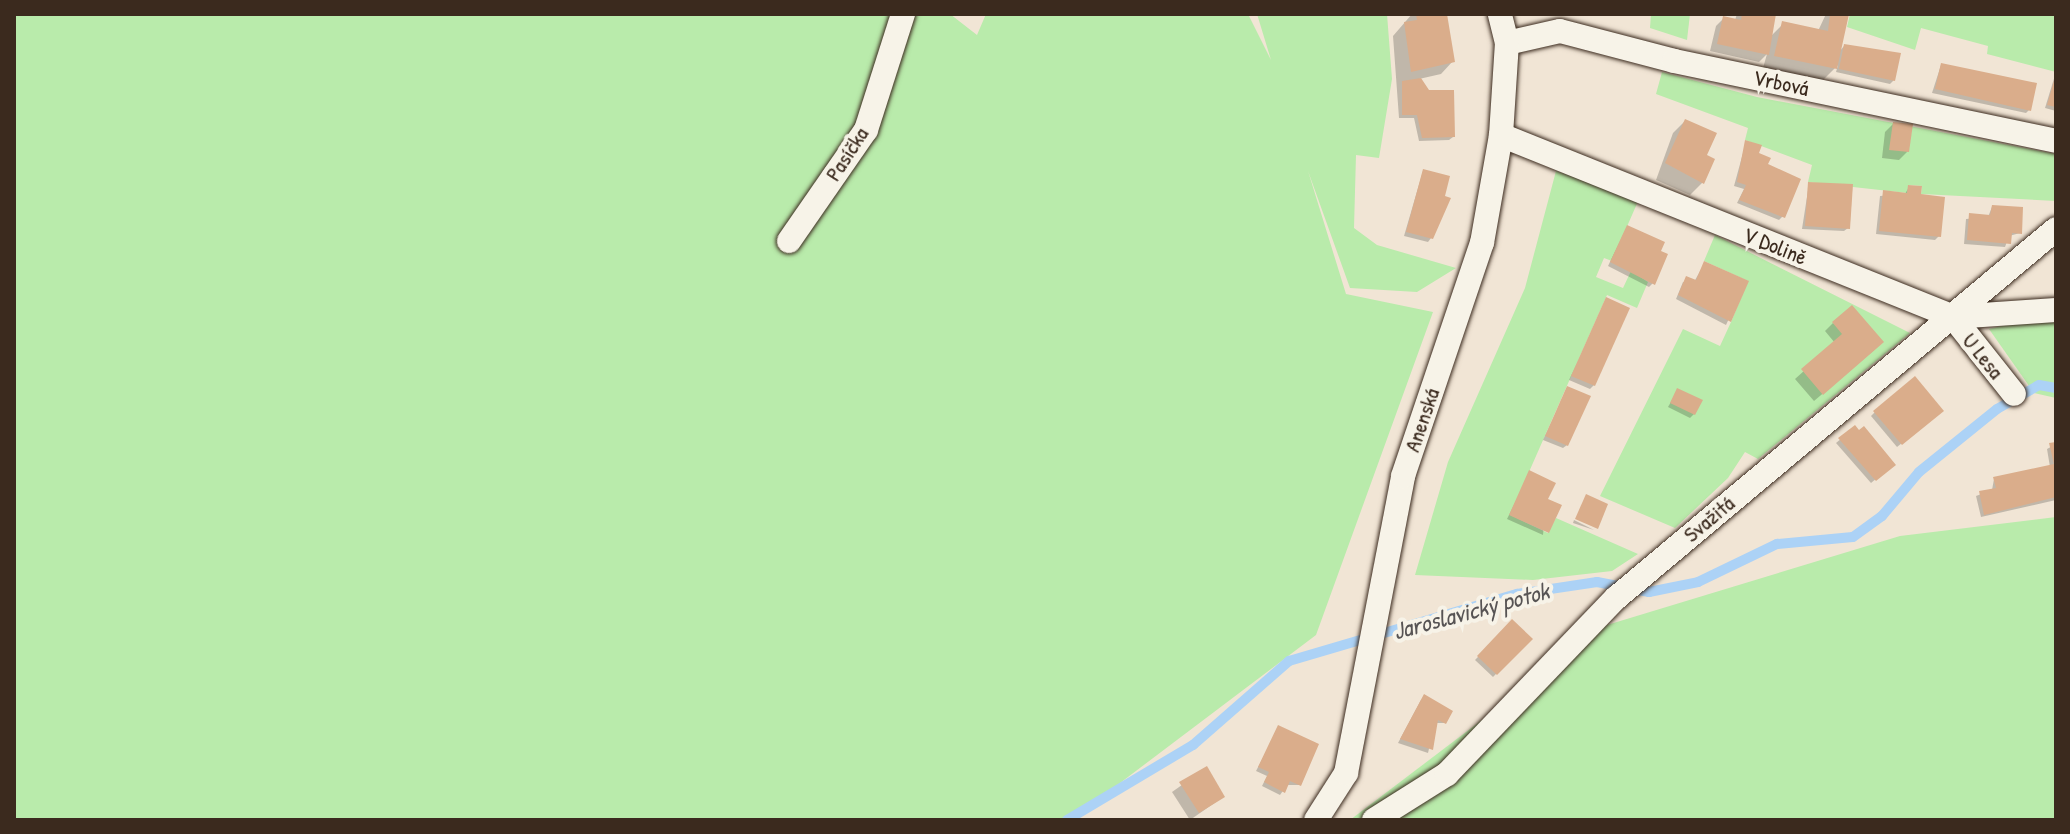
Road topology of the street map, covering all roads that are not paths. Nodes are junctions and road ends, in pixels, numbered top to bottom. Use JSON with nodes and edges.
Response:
{"nodes":[{"id":1,"x":903,"y":14,"type":"edge"},
{"id":2,"x":1500,"y":14,"type":"edge"},
{"id":3,"x":1507,"y":43,"type":"junction"},
{"id":4,"x":1501,"y":135,"type":"junction"},
{"id":5,"x":2056,"y":141,"type":"edge"},
{"id":6,"x":2056,"y":229,"type":"edge"},
{"id":7,"x":789,"y":241,"type":"dead end"},
{"id":8,"x":2056,"y":310,"type":"edge"},
{"id":9,"x":1953,"y":317,"type":"junction"},
{"id":10,"x":2014,"y":394,"type":"dead end"},
{"id":11,"x":1316,"y":820,"type":"edge"},
{"id":12,"x":1374,"y":820,"type":"edge"}],
"edges":[{"from":1,"to":7,"type":"street","name":"Pasíčka"},
{"from":2,"to":3,"type":"street","name":"Anenská"},
{"from":3,"to":4,"type":"street","name":"Anenská"},
{"from":3,"to":5,"type":"street","name":"Vrbová"},
{"from":4,"to":9,"type":"street","name":"V Dolině"},
{"from":4,"to":11,"type":"street","name":"Anenská"},
{"from":6,"to":9,"type":"street","name":"Svažitá"},
{"from":8,"to":9,"type":"street","name":"V Dolině"},
{"from":9,"to":10,"type":"street","name":"U Lesa"},
{"from":9,"to":12,"type":"street","name":"Svažitá"}]}
